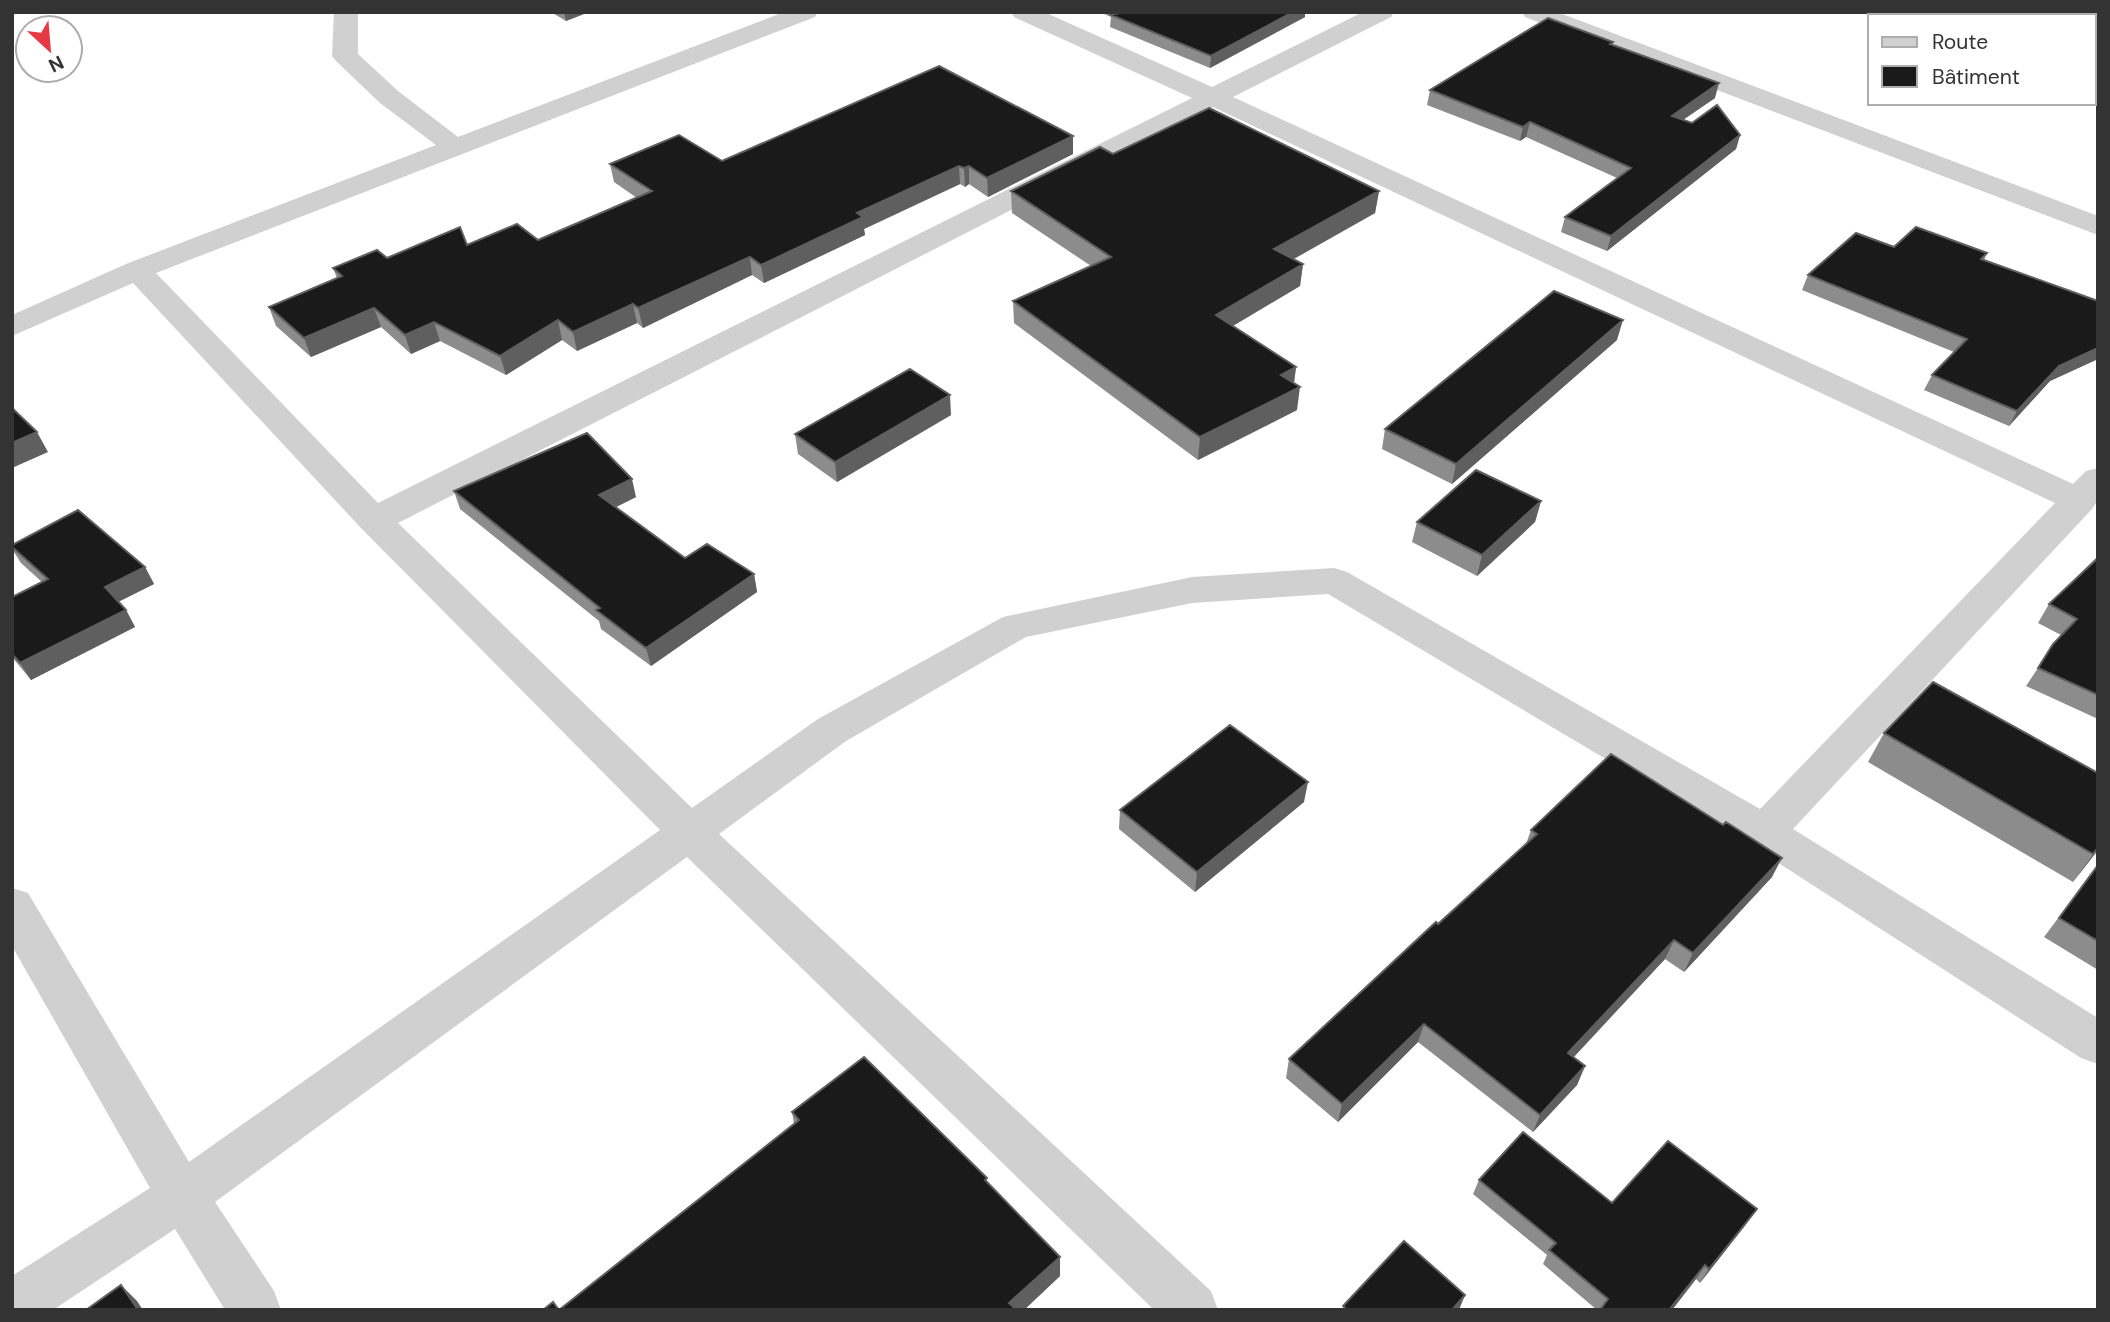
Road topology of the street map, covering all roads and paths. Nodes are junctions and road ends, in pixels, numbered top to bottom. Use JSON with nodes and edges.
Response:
{"nodes":[{"id":1,"x":346,"y":12,"type":"edge"},
{"id":2,"x":806,"y":12,"type":"edge"},
{"id":3,"x":1023,"y":12,"type":"edge"},
{"id":4,"x":1382,"y":12,"type":"edge"},
{"id":5,"x":1534,"y":12,"type":"edge"},
{"id":6,"x":1212,"y":97,"type":"junction"},
{"id":7,"x":455,"y":148,"type":"junction"},
{"id":8,"x":2098,"y":226,"type":"edge"},
{"id":9,"x":137,"y":270,"type":"junction"},
{"id":10,"x":12,"y":327,"type":"edge"},
{"id":11,"x":2089,"y":490,"type":"edge"},
{"id":12,"x":374,"y":520,"type":"junction"},
{"id":13,"x":689,"y":832,"type":"junction"},
{"id":14,"x":1764,"y":832,"type":"junction"},
{"id":15,"x":12,"y":906,"type":"edge"},
{"id":16,"x":2098,"y":1043,"type":"edge"},
{"id":17,"x":181,"y":1196,"type":"junction"},
{"id":18,"x":12,"y":1306,"type":"edge"},
{"id":19,"x":255,"y":1310,"type":"edge"},
{"id":20,"x":1192,"y":1310,"type":"edge"}],
"edges":[{"from":1,"to":7,"type":"street"},
{"from":2,"to":7,"type":"street"},
{"from":3,"to":6,"type":"street"},
{"from":4,"to":6,"type":"street"},
{"from":5,"to":8,"type":"street"},
{"from":6,"to":11,"type":"street"},
{"from":6,"to":12,"type":"street"},
{"from":7,"to":9,"type":"street"},
{"from":9,"to":10,"type":"street"},
{"from":9,"to":12,"type":"street"},
{"from":11,"to":14,"type":"street"},
{"from":12,"to":13,"type":"street"},
{"from":13,"to":14,"type":"street"},
{"from":13,"to":17,"type":"street"},
{"from":13,"to":20,"type":"street"},
{"from":14,"to":16,"type":"street"},
{"from":15,"to":17,"type":"street"},
{"from":17,"to":18,"type":"street"},
{"from":17,"to":19,"type":"street"}]}
